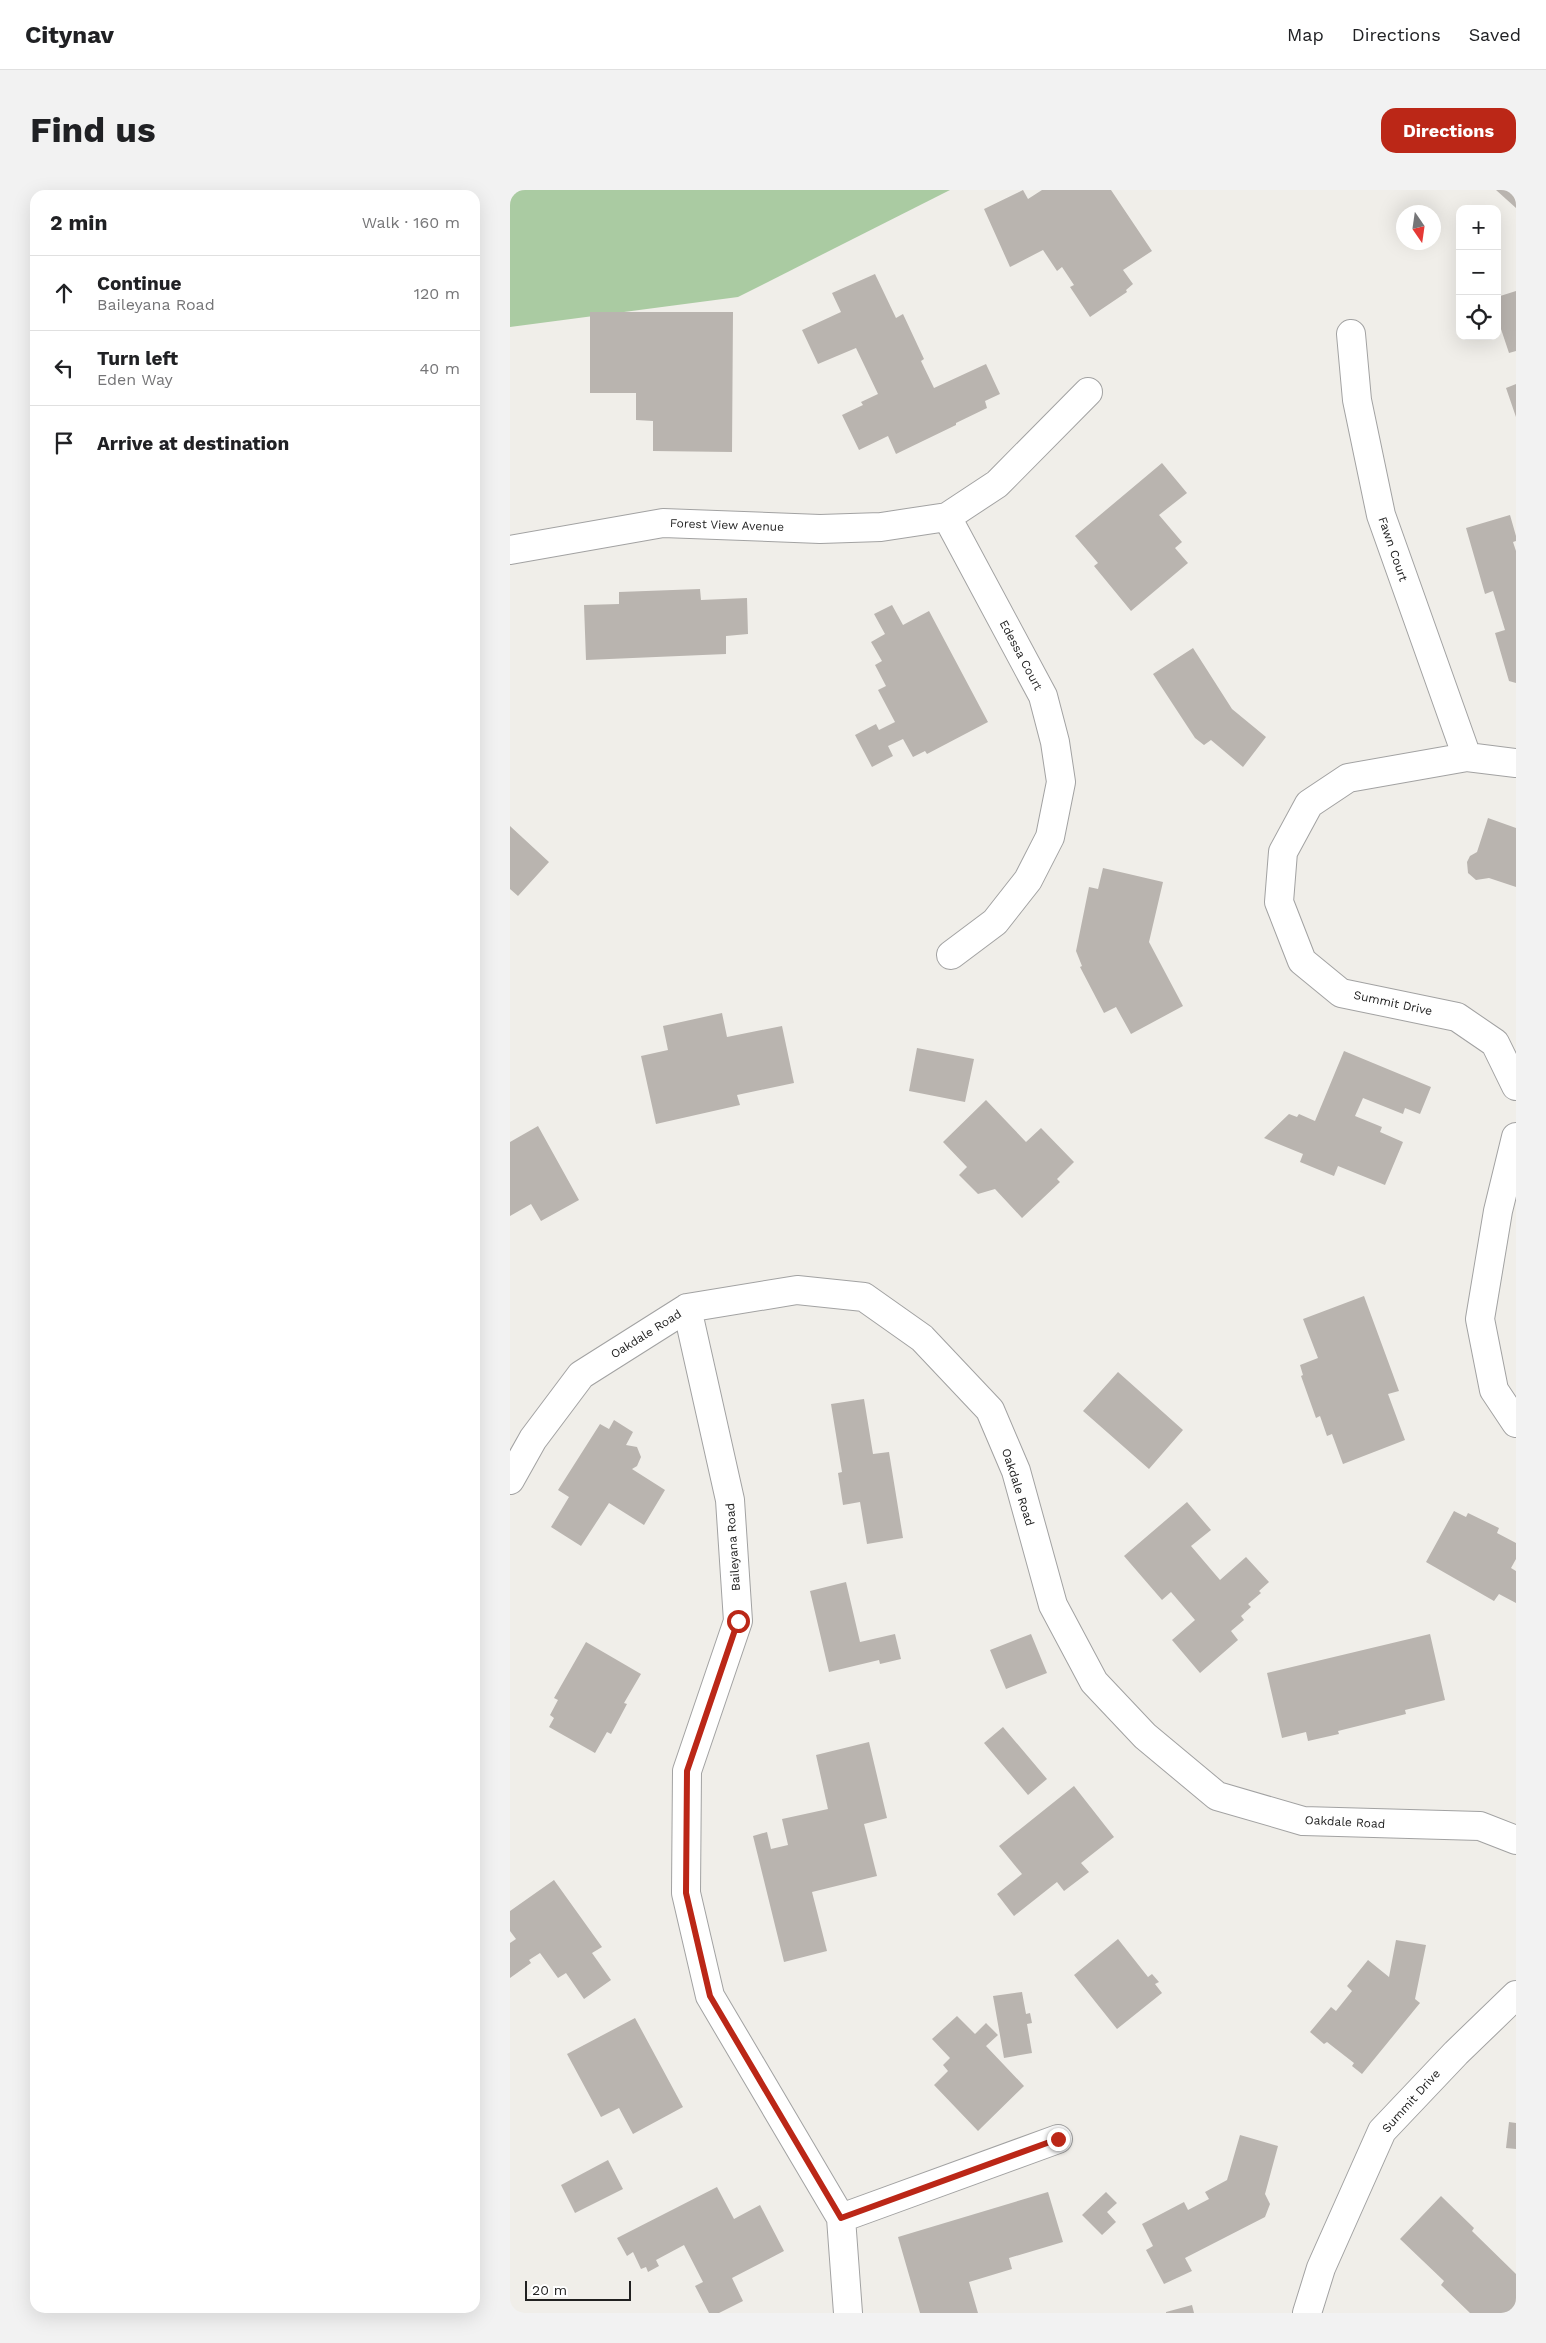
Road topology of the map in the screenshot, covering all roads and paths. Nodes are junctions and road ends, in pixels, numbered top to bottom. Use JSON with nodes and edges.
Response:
{"nodes":[{"id":1,"x":1351,"y":334,"type":"dead end"},
{"id":2,"x":1088,"y":392,"type":"dead end"},
{"id":3,"x":947,"y":517,"type":"junction"},
{"id":4,"x":510,"y":550,"type":"edge"},
{"id":5,"x":1468,"y":757,"type":"junction"},
{"id":6,"x":1516,"y":763,"type":"edge"},
{"id":7,"x":951,"y":955,"type":"dead end"},
{"id":8,"x":1516,"y":1086,"type":"edge"},
{"id":9,"x":1516,"y":1137,"type":"edge"},
{"id":10,"x":686,"y":1308,"type":"junction"},
{"id":11,"x":1516,"y":1423,"type":"edge"},
{"id":12,"x":510,"y":1480,"type":"edge"},
{"id":13,"x":1516,"y":1840,"type":"edge"},
{"id":14,"x":1516,"y":1995,"type":"edge"},
{"id":15,"x":1058,"y":2139,"type":"dead end"},
{"id":16,"x":841,"y":2218,"type":"junction"},
{"id":17,"x":848,"y":2313,"type":"edge"},
{"id":18,"x":1307,"y":2313,"type":"edge"}],
"edges":[{"from":1,"to":5,"type":"street","name":"Fawn Court"},
{"from":2,"to":3,"type":"street"},
{"from":3,"to":4,"type":"street","name":"Forest View Avenue"},
{"from":3,"to":7,"type":"street","name":"Edessa Court"},
{"from":5,"to":6,"type":"street","name":"Summit Drive"},
{"from":5,"to":8,"type":"street","name":"Summit Drive"},
{"from":9,"to":11,"type":"street"},
{"from":10,"to":12,"type":"street","name":"Oakdale Road"},
{"from":10,"to":13,"type":"street","name":"Oakdale Road"},
{"from":10,"to":16,"type":"street","name":"Baileyana Road"},
{"from":14,"to":18,"type":"street","name":"Summit Drive"},
{"from":15,"to":16,"type":"street"},
{"from":16,"to":17,"type":"street","name":"Baileyana Road"}]}
